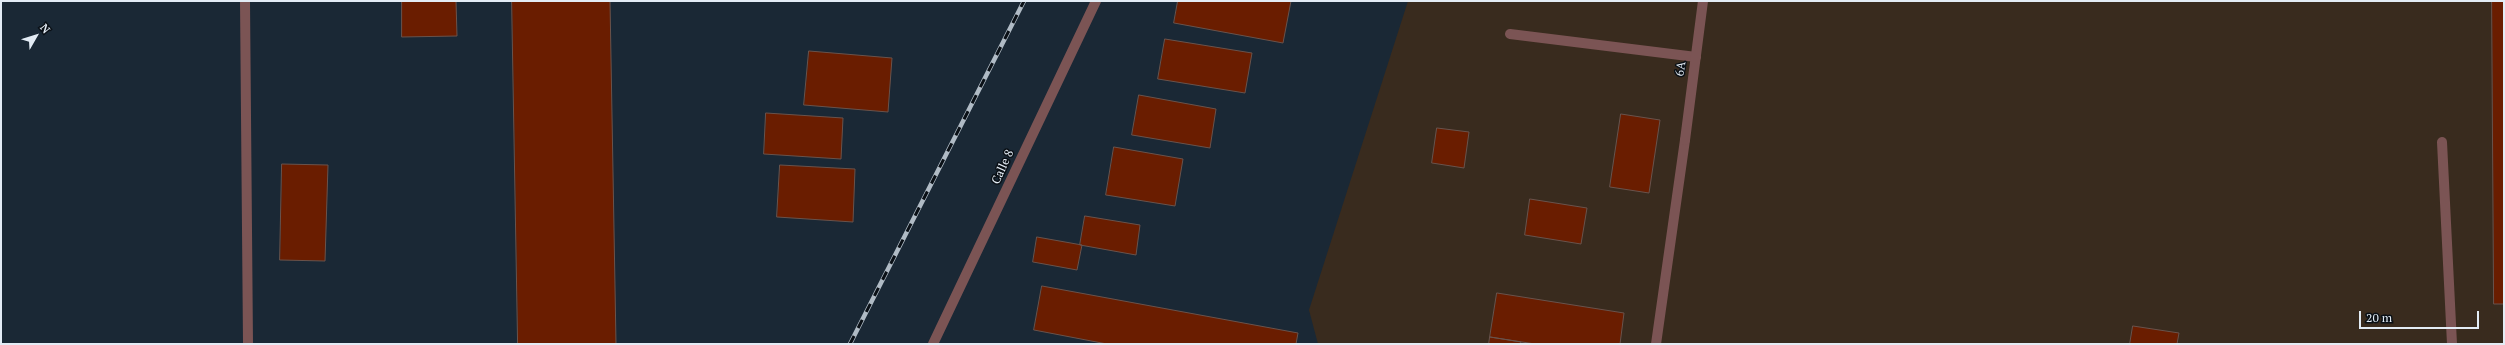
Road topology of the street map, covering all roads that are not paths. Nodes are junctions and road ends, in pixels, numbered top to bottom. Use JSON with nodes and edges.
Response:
{"nodes":[{"id":1,"x":245,"y":1,"type":"edge"},
{"id":2,"x":1096,"y":1,"type":"edge"},
{"id":3,"x":1703,"y":1,"type":"edge"},
{"id":4,"x":1510,"y":34,"type":"dead end"},
{"id":5,"x":1696,"y":58,"type":"junction"},
{"id":6,"x":2442,"y":142,"type":"dead end"},
{"id":7,"x":248,"y":344,"type":"edge"},
{"id":8,"x":933,"y":344,"type":"edge"},
{"id":9,"x":1656,"y":344,"type":"edge"},
{"id":10,"x":2452,"y":344,"type":"edge"}],
"edges":[{"from":1,"to":7,"type":"street"},
{"from":2,"to":8,"type":"street","name":"Calle 8"},
{"from":3,"to":5,"type":"street","name":"6A"},
{"from":4,"to":5,"type":"street"},
{"from":5,"to":9,"type":"street","name":"6A"},
{"from":6,"to":10,"type":"street"}]}
